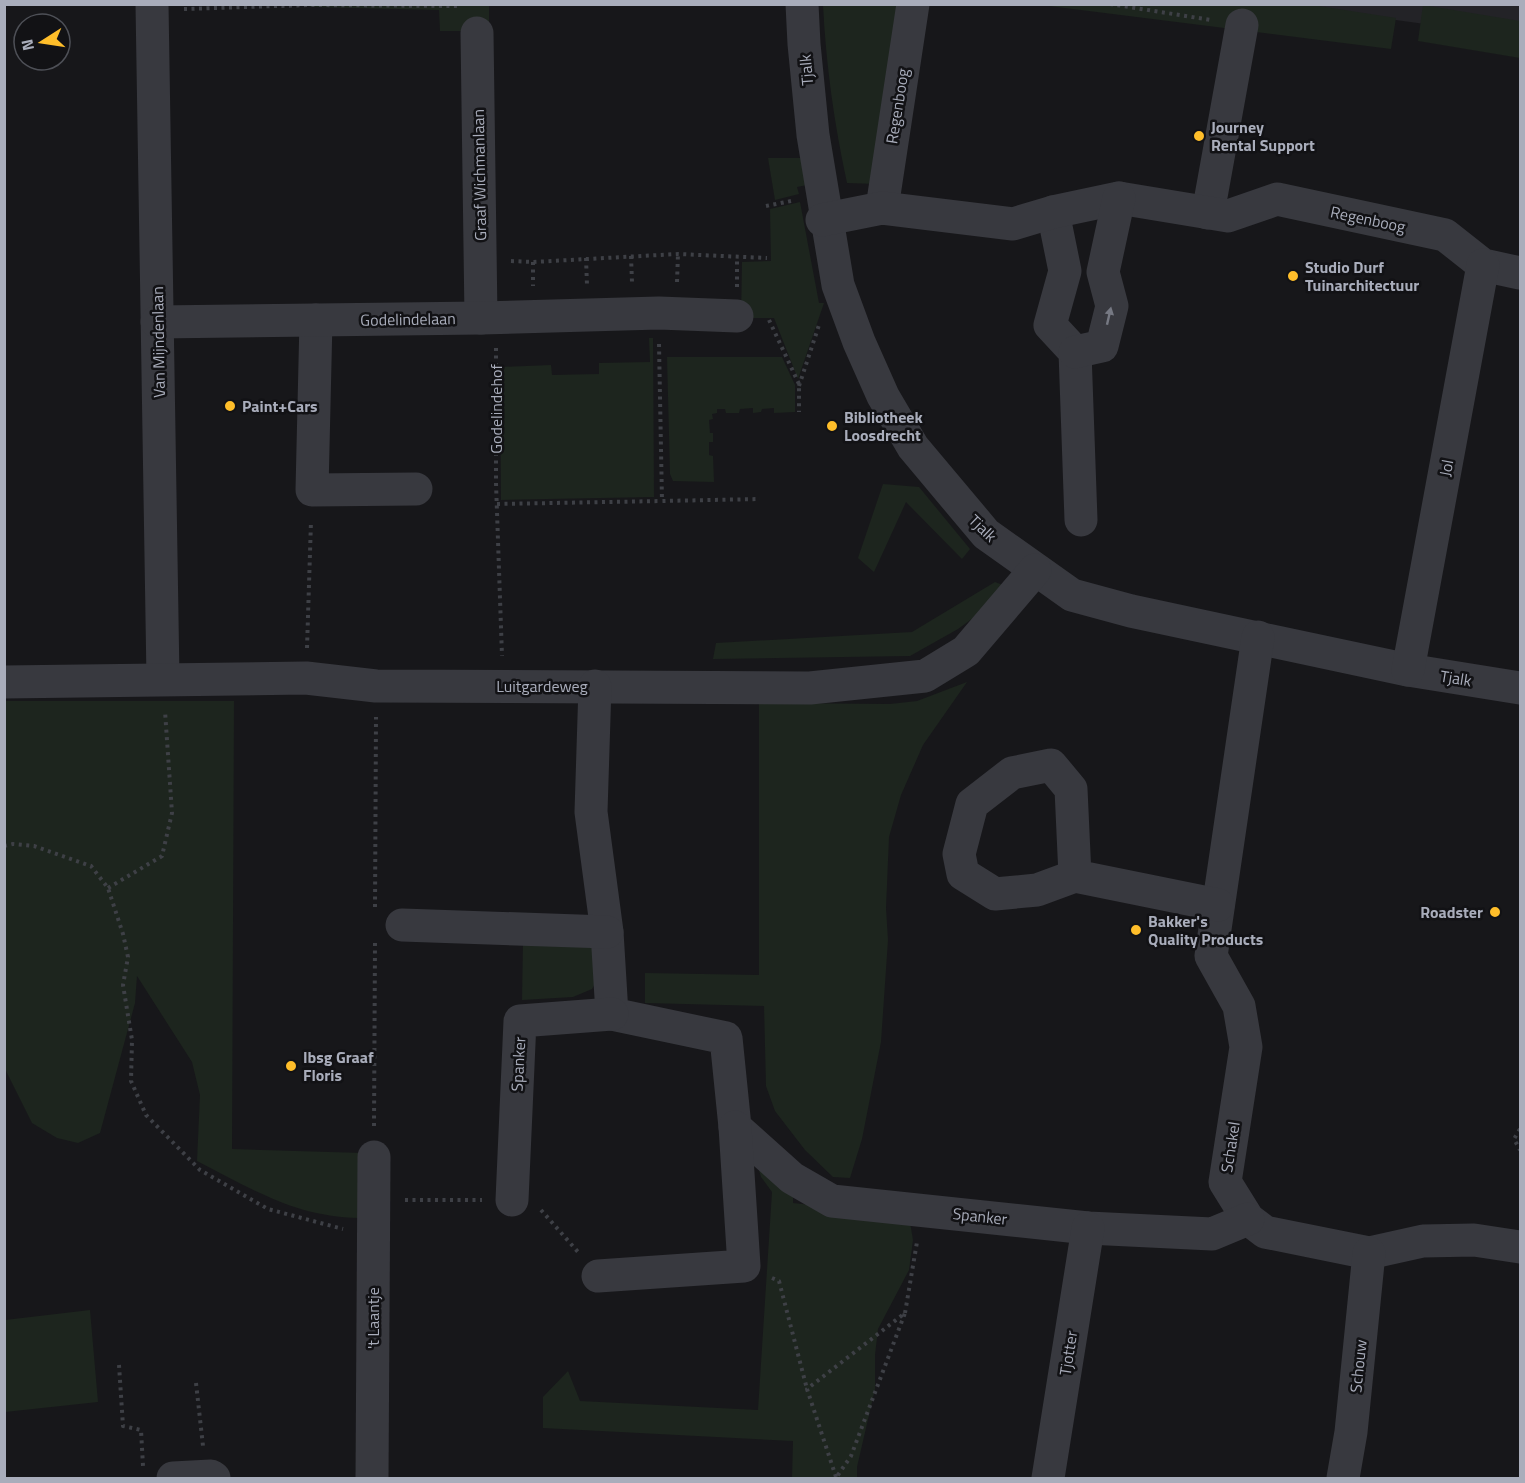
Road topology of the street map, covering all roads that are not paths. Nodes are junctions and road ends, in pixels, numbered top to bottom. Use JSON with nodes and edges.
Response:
{"nodes":[{"id":1,"x":802,"y":4,"type":"edge"},
{"id":2,"x":913,"y":4,"type":"edge"},
{"id":3,"x":153,"y":7,"type":"edge"},
{"id":4,"x":470,"y":19,"type":"road end"},
{"id":5,"x":1242,"y":25,"type":"road end"},
{"id":6,"x":1119,"y":198,"type":"junction"},
{"id":7,"x":882,"y":208,"type":"junction"},
{"id":8,"x":1053,"y":212,"type":"junction"},
{"id":9,"x":1208,"y":213,"type":"junction"},
{"id":10,"x":824,"y":220,"type":"junction"},
{"id":11,"x":1483,"y":265,"type":"junction"},
{"id":12,"x":1521,"y":273,"type":"edge"},
{"id":13,"x":753,"y":317,"type":"road end"},
{"id":14,"x":481,"y":318,"type":"junction"},
{"id":15,"x":316,"y":320,"type":"junction"},
{"id":16,"x":157,"y":322,"type":"junction"},
{"id":17,"x":1075,"y":352,"type":"junction"},
{"id":18,"x":416,"y":489,"type":"dead end"},
{"id":19,"x":1081,"y":520,"type":"dead end"},
{"id":20,"x":1035,"y":570,"type":"junction"},
{"id":21,"x":1258,"y":637,"type":"junction"},
{"id":22,"x":1408,"y":670,"type":"junction"},
{"id":23,"x":163,"y":679,"type":"junction"},
{"id":24,"x":4,"y":682,"type":"edge"},
{"id":25,"x":595,"y":686,"type":"junction"},
{"id":26,"x":1521,"y":688,"type":"edge"},
{"id":27,"x":1075,"y":876,"type":"dead end"},
{"id":28,"x":1218,"y":905,"type":"junction"},
{"id":29,"x":402,"y":926,"type":"dead end"},
{"id":30,"x":607,"y":932,"type":"junction"},
{"id":31,"x":612,"y":1014,"type":"junction"},
{"id":32,"x":735,"y":1127,"type":"junction"},
{"id":33,"x":374,"y":1157,"type":"dead end"},
{"id":34,"x":512,"y":1200,"type":"dead end"},
{"id":35,"x":1248,"y":1219,"type":"junction"},
{"id":36,"x":1088,"y":1228,"type":"junction"},
{"id":37,"x":1521,"y":1247,"type":"edge"},
{"id":38,"x":1369,"y":1253,"type":"junction"},
{"id":39,"x":598,"y":1275,"type":"dead end"},
{"id":40,"x":158,"y":1474,"type":"edge"},
{"id":41,"x":210,"y":1477,"type":"edge"},
{"id":42,"x":372,"y":1479,"type":"edge"},
{"id":43,"x":1048,"y":1479,"type":"edge"},
{"id":44,"x":1343,"y":1479,"type":"edge"}],
"edges":[{"from":1,"to":10,"type":"street","name":"Tjalk"},
{"from":2,"to":7,"type":"street","name":"Regenboog"},
{"from":3,"to":16,"type":"street","name":"Van Mijndenlaan"},
{"from":4,"to":14,"type":"street","name":"Graaf Wichmanlaan"},
{"from":5,"to":9,"type":"street"},
{"from":6,"to":8,"type":"street","name":"Regenboog"},
{"from":6,"to":9,"type":"street","name":"Regenboog"},
{"from":17,"to":6,"type":"street","one_way":true},
{"from":7,"to":8,"type":"street","name":"Regenboog"},
{"from":7,"to":10,"type":"street","name":"Regenboog"},
{"from":8,"to":17,"type":"street"},
{"from":9,"to":11,"type":"street","name":"Regenboog"},
{"from":10,"to":20,"type":"street","name":"Tjalk"},
{"from":11,"to":12,"type":"street","name":"Regenboog"},
{"from":11,"to":22,"type":"street","name":"Jol"},
{"from":13,"to":14,"type":"street","name":"Godelindelaan"},
{"from":14,"to":15,"type":"street","name":"Godelindelaan"},
{"from":15,"to":16,"type":"street","name":"Godelindelaan"},
{"from":15,"to":18,"type":"street"},
{"from":16,"to":23,"type":"street","name":"Van Mijndenlaan"},
{"from":17,"to":19,"type":"street"},
{"from":20,"to":21,"type":"street","name":"Tjalk"},
{"from":20,"to":25,"type":"street","name":"Luitgardeweg"},
{"from":21,"to":22,"type":"street","name":"Tjalk"},
{"from":21,"to":28,"type":"street","name":"Schakel"},
{"from":22,"to":26,"type":"street","name":"Tjalk"},
{"from":23,"to":24,"type":"street","name":"Luitgardeweg"},
{"from":23,"to":25,"type":"street","name":"Luitgardeweg"},
{"from":25,"to":30,"type":"street"},
{"from":27,"to":28,"type":"street"},
{"from":28,"to":35,"type":"street","name":"Schakel"},
{"from":29,"to":30,"type":"street"},
{"from":30,"to":31,"type":"street"},
{"from":31,"to":32,"type":"street","name":"Spanker"},
{"from":31,"to":34,"type":"street","name":"Spanker"},
{"from":32,"to":36,"type":"street","name":"Spanker"},
{"from":32,"to":39,"type":"street","name":"Spanker"},
{"from":33,"to":42,"type":"street","name":"'t Laantje"},
{"from":35,"to":36,"type":"street","name":"Spanker"},
{"from":35,"to":38,"type":"street","name":"Schakel"},
{"from":36,"to":43,"type":"street","name":"Tjotter"},
{"from":37,"to":38,"type":"street","name":"Schakel"},
{"from":38,"to":44,"type":"street","name":"Schouw"},
{"from":40,"to":41,"type":"street"}]}
